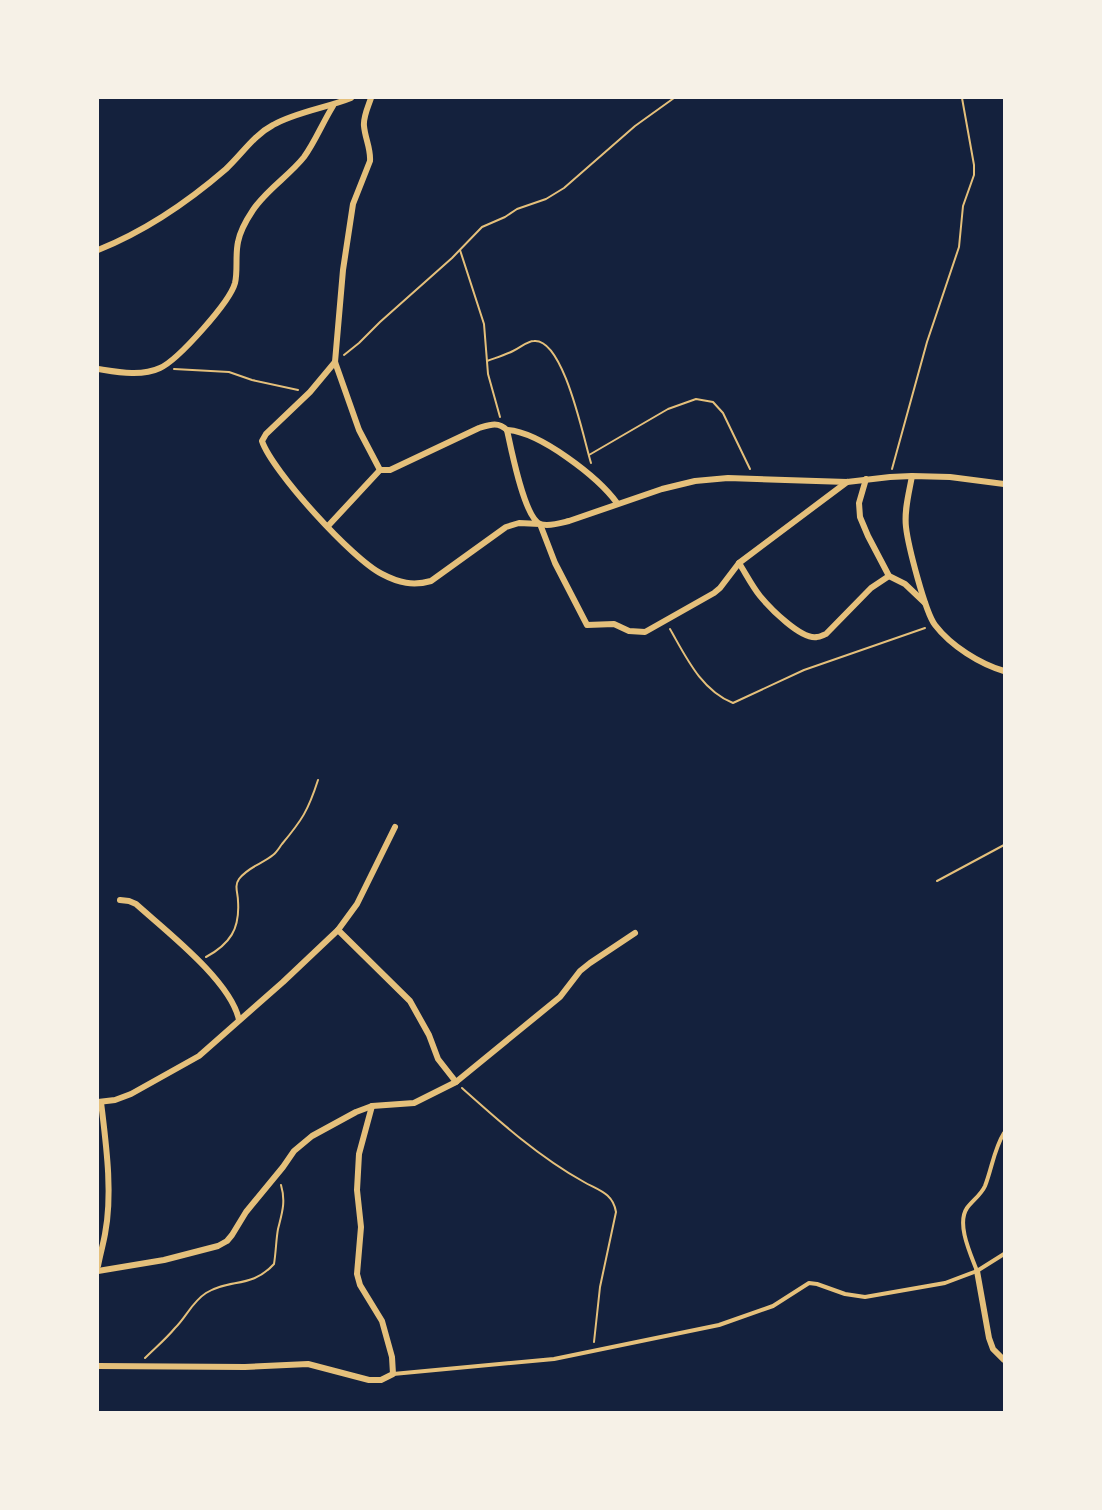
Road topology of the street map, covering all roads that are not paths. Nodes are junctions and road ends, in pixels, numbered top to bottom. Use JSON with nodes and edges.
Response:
{"nodes":[{"id":1,"x":351,"y":98,"type":"edge"},
{"id":2,"x":371,"y":98,"type":"edge"},
{"id":3,"x":333,"y":105,"type":"junction"},
{"id":4,"x":98,"y":250,"type":"edge"},
{"id":5,"x":335,"y":362,"type":"junction"},
{"id":6,"x":98,"y":369,"type":"edge"},
{"id":7,"x":505,"y":428,"type":"junction"},
{"id":8,"x":380,"y":470,"type":"junction"},
{"id":9,"x":912,"y":476,"type":"junction"},
{"id":10,"x":866,"y":479,"type":"junction"},
{"id":11,"x":847,"y":482,"type":"junction"},
{"id":12,"x":1005,"y":484,"type":"edge"},
{"id":13,"x":617,"y":503,"type":"junction"},
{"id":14,"x":540,"y":524,"type":"junction"},
{"id":15,"x":328,"y":526,"type":"junction"},
{"id":16,"x":739,"y":563,"type":"junction"},
{"id":17,"x":889,"y":576,"type":"junction"},
{"id":18,"x":926,"y":603,"type":"junction"},
{"id":19,"x":1005,"y":671,"type":"edge"},
{"id":20,"x":394,"y":827,"type":"dead end"},
{"id":21,"x":120,"y":900,"type":"dead end"},
{"id":22,"x":338,"y":930,"type":"junction"},
{"id":23,"x":634,"y":933,"type":"dead end"},
{"id":24,"x":239,"y":1020,"type":"junction"},
{"id":25,"x":456,"y":1082,"type":"junction"},
{"id":26,"x":99,"y":1102,"type":"edge"},
{"id":27,"x":372,"y":1106,"type":"junction"},
{"id":28,"x":1005,"y":1133,"type":"edge"},
{"id":29,"x":1005,"y":1254,"type":"edge"},
{"id":30,"x":98,"y":1266,"type":"edge"},
{"id":31,"x":98,"y":1271,"type":"edge"},
{"id":32,"x":977,"y":1271,"type":"junction"},
{"id":33,"x":1005,"y":1360,"type":"edge"},
{"id":34,"x":98,"y":1366,"type":"edge"},
{"id":35,"x":393,"y":1374,"type":"junction"}],
"edges":[{"from":1,"to":3,"type":"street"},
{"from":2,"to":5,"type":"street"},
{"from":3,"to":4,"type":"street"},
{"from":3,"to":6,"type":"street"},
{"from":5,"to":8,"type":"street"},
{"from":5,"to":15,"type":"street"},
{"from":7,"to":8,"type":"street"},
{"from":7,"to":13,"type":"street"},
{"from":7,"to":14,"type":"street"},
{"from":8,"to":15,"type":"street"},
{"from":9,"to":10,"type":"street"},
{"from":9,"to":12,"type":"street"},
{"from":9,"to":18,"type":"street"},
{"from":10,"to":11,"type":"street"},
{"from":10,"to":17,"type":"street"},
{"from":11,"to":13,"type":"street"},
{"from":11,"to":16,"type":"street"},
{"from":13,"to":14,"type":"street"},
{"from":14,"to":15,"type":"street"},
{"from":14,"to":16,"type":"street"},
{"from":16,"to":17,"type":"street"},
{"from":17,"to":18,"type":"street"},
{"from":18,"to":19,"type":"street"},
{"from":20,"to":22,"type":"street"},
{"from":21,"to":24,"type":"street"},
{"from":22,"to":24,"type":"street"},
{"from":22,"to":25,"type":"street"},
{"from":23,"to":25,"type":"street"},
{"from":24,"to":26,"type":"street"},
{"from":25,"to":27,"type":"street"},
{"from":26,"to":30,"type":"street"},
{"from":27,"to":31,"type":"street"},
{"from":27,"to":35,"type":"street"},
{"from":28,"to":32,"type":"lane"},
{"from":29,"to":32,"type":"lane"},
{"from":32,"to":33,"type":"street"},
{"from":32,"to":35,"type":"lane"},
{"from":34,"to":35,"type":"street"}]}
